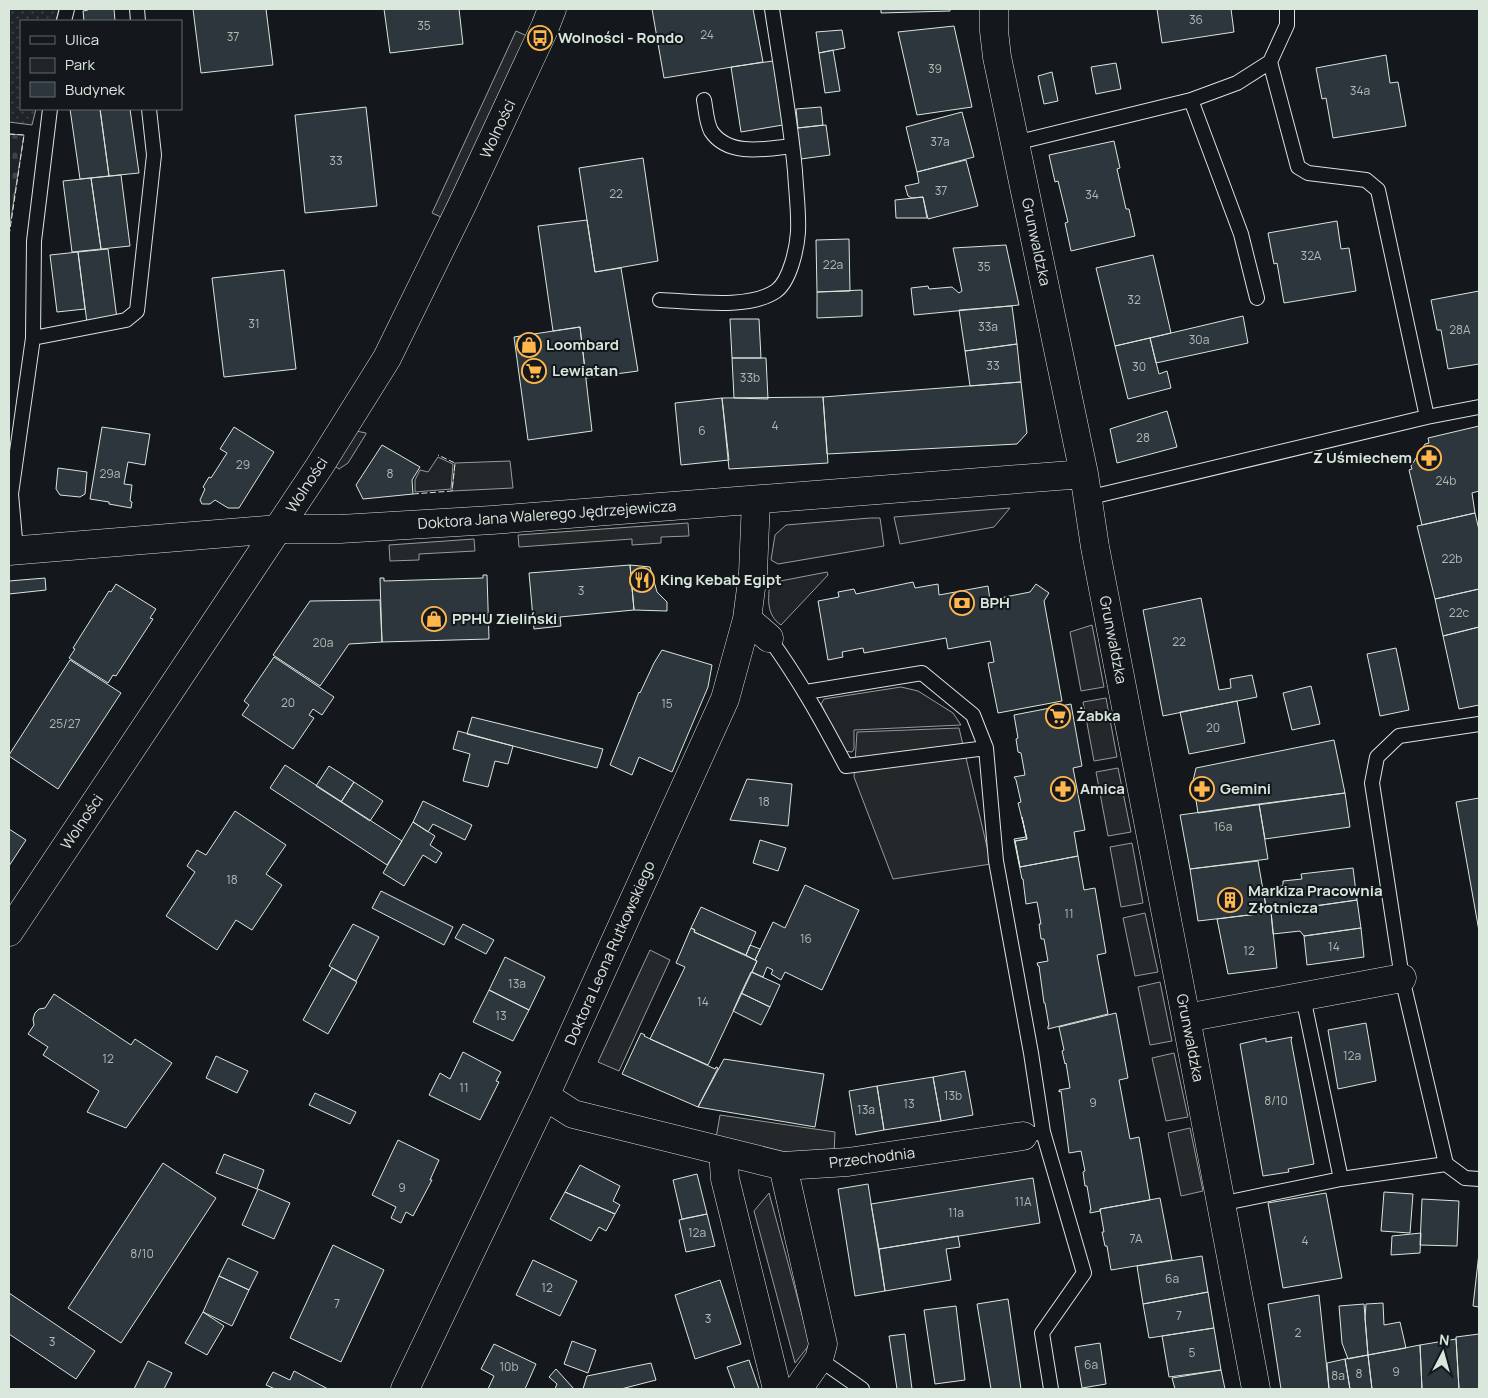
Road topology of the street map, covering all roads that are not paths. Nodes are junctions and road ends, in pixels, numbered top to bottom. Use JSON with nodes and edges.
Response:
{"nodes":[{"id":1,"x":552,"y":9,"type":"edge"},
{"id":2,"x":772,"y":9,"type":"edge"},
{"id":3,"x":994,"y":9,"type":"edge"},
{"id":4,"x":1287,"y":9,"type":"edge"},
{"id":5,"x":1270,"y":62,"type":"junction"},
{"id":6,"x":704,"y":100,"type":"dead end"},
{"id":7,"x":1191,"y":100,"type":"junction"},
{"id":8,"x":50,"y":110,"type":"edge"},
{"id":9,"x":149,"y":110,"type":"edge"},
{"id":10,"x":1015,"y":143,"type":"junction"},
{"id":11,"x":792,"y":146,"type":"junction"},
{"id":12,"x":1257,"y":298,"type":"dead end"},
{"id":13,"x":660,"y":300,"type":"dead end"},
{"id":14,"x":33,"y":338,"type":"junction"},
{"id":15,"x":1479,"y":407,"type":"edge"},
{"id":16,"x":1427,"y":417,"type":"junction"},
{"id":17,"x":1086,"y":486,"type":"junction"},
{"id":18,"x":756,"y":500,"type":"junction"},
{"id":19,"x":278,"y":529,"type":"junction"},
{"id":20,"x":12,"y":550,"type":"edge"},
{"id":21,"x":747,"y":619,"type":"junction"},
{"id":22,"x":769,"y":638,"type":"joint"},
{"id":23,"x":806,"y":692,"type":"junction"},
{"id":24,"x":1479,"y":724,"type":"edge"},
{"id":25,"x":986,"y":748,"type":"junction"},
{"id":26,"x":9,"y":932,"type":"edge"},
{"id":27,"x":1402,"y":978,"type":"junction"},
{"id":28,"x":1303,"y":997,"type":"junction"},
{"id":29,"x":1186,"y":1018,"type":"junction"},
{"id":30,"x":545,"y":1096,"type":"junction"},
{"id":31,"x":1033,"y":1134,"type":"junction"},
{"id":32,"x":722,"y":1152,"type":"junction"},
{"id":33,"x":1446,"y":1164,"type":"junction"},
{"id":34,"x":783,"y":1166,"type":"junction"},
{"id":35,"x":1342,"y":1179,"type":"junction"},
{"id":36,"x":1479,"y":1179,"type":"edge"},
{"id":37,"x":1220,"y":1204,"type":"junction"},
{"id":38,"x":819,"y":1359,"type":"junction"},
{"id":39,"x":405,"y":1389,"type":"edge"},
{"id":40,"x":776,"y":1389,"type":"edge"},
{"id":41,"x":798,"y":1389,"type":"edge"},
{"id":42,"x":862,"y":1389,"type":"edge"},
{"id":43,"x":1051,"y":1389,"type":"edge"},
{"id":44,"x":1256,"y":1389,"type":"edge"}],
"edges":[{"from":1,"to":19,"type":"street","name":"Wolności"},
{"from":2,"to":11,"type":"lane"},
{"from":3,"to":10,"type":"street","name":"Grunwaldzka"},
{"from":4,"to":5,"type":"lane"},
{"from":5,"to":7,"type":"lane"},
{"from":5,"to":16,"type":"lane"},
{"from":6,"to":11,"type":"lane"},
{"from":7,"to":10,"type":"lane"},
{"from":7,"to":12,"type":"lane"},
{"from":8,"to":14,"type":"lane"},
{"from":9,"to":14,"type":"lane"},
{"from":10,"to":17,"type":"street","name":"Grunwaldzka"},
{"from":11,"to":13,"type":"lane"},
{"from":14,"to":20,"type":"lane"},
{"from":15,"to":16,"type":"lane"},
{"from":16,"to":17,"type":"lane"},
{"from":17,"to":18,"type":"street","name":"Doktora Jana Walerego Jędrzejewicza"},
{"from":17,"to":29,"type":"street","name":"Grunwaldzka"},
{"from":18,"to":19,"type":"street","name":"Doktora Jana Walerego Jędrzejewicza"},
{"from":18,"to":21,"type":"street","name":"Doktora Leona Rutkowskiego"},
{"from":19,"to":20,"type":"street","name":"Doktora Jana Walerego Jędrzejewicza"},
{"from":19,"to":26,"type":"street","name":"Wolności"},
{"from":21,"to":22,"type":"street"},
{"from":21,"to":30,"type":"street","name":"Doktora Leona Rutkowskiego"},
{"from":22,"to":23,"type":"lane"},
{"from":23,"to":25,"type":"lane"},
{"from":23,"to":25,"type":"lane"},
{"from":24,"to":27,"type":"lane"},
{"from":25,"to":31,"type":"lane"},
{"from":27,"to":28,"type":"street"},
{"from":27,"to":33,"type":"lane"},
{"from":28,"to":29,"type":"street"},
{"from":28,"to":35,"type":"lane"},
{"from":29,"to":37,"type":"street","name":"Grunwaldzka"},
{"from":30,"to":32,"type":"street","name":"Przechodnia"},
{"from":30,"to":39,"type":"street","name":"Doktora Leona Rutkowskiego"},
{"from":31,"to":34,"type":"street","name":"Przechodnia"},
{"from":31,"to":43,"type":"lane"},
{"from":32,"to":34,"type":"street","name":"Przechodnia"},
{"from":32,"to":40,"type":"street"},
{"from":33,"to":35,"type":"lane"},
{"from":33,"to":36,"type":"lane"},
{"from":34,"to":38,"type":"street"},
{"from":35,"to":37,"type":"lane"},
{"from":37,"to":44,"type":"street","name":"Grunwaldzka"},
{"from":38,"to":41,"type":"street"},
{"from":38,"to":42,"type":"lane"}]}
